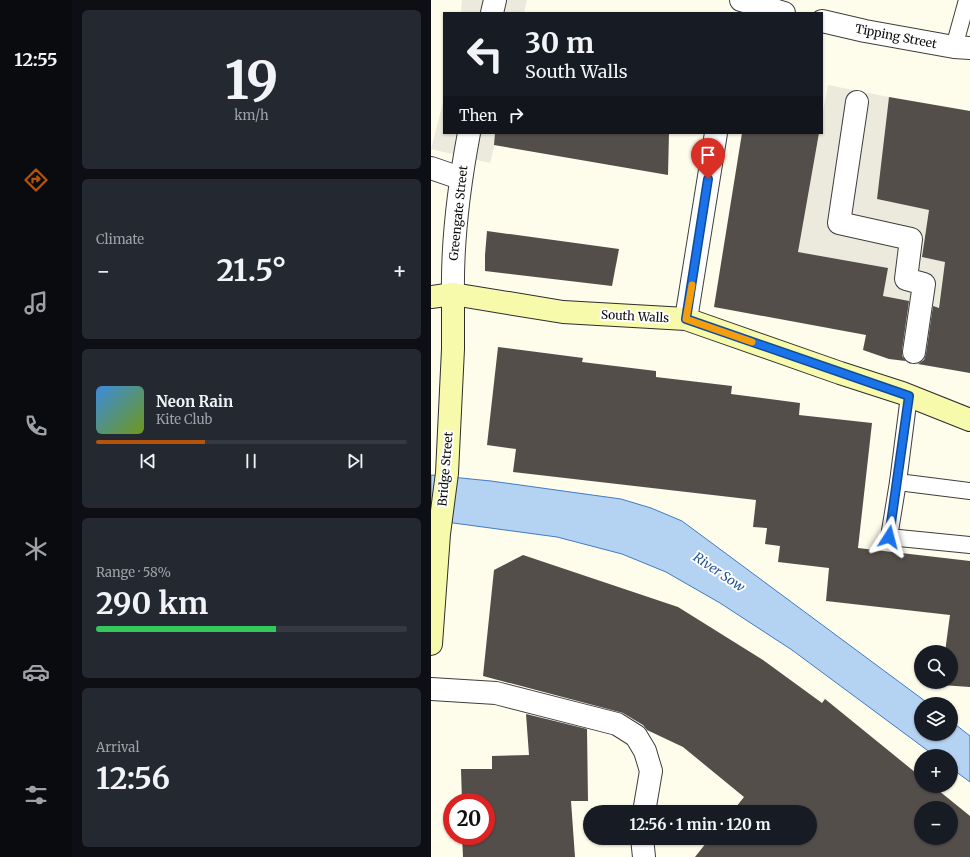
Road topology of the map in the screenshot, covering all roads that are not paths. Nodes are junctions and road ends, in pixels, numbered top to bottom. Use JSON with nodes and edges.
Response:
{"nodes":[{"id":1,"x":495,"y":0,"type":"edge"},
{"id":2,"x":737,"y":0,"type":"edge"},
{"id":3,"x":741,"y":0,"type":"edge"},
{"id":4,"x":967,"y":0,"type":"edge"},
{"id":5,"x":492,"y":12,"type":"edge"},
{"id":6,"x":735,"y":12,"type":"edge"},
{"id":7,"x":781,"y":12,"type":"edge"},
{"id":8,"x":823,"y":22,"type":"edge"},
{"id":9,"x":962,"y":48,"type":"edge"},
{"id":10,"x":857,"y":102,"type":"dead end"},
{"id":11,"x":469,"y":134,"type":"edge"},
{"id":12,"x":716,"y":134,"type":"edge"},
{"id":13,"x":431,"y":168,"type":"edge"},
{"id":14,"x":460,"y":178,"type":"junction"},
{"id":15,"x":453,"y":294,"type":"junction"},
{"id":16,"x":431,"y":297,"type":"edge"},
{"id":17,"x":686,"y":319,"type":"junction"},
{"id":18,"x":914,"y":352,"type":"dead end"},
{"id":19,"x":909,"y":396,"type":"junction"},
{"id":20,"x":970,"y":420,"type":"edge"},
{"id":21,"x":897,"y":482,"type":"junction"},
{"id":22,"x":970,"y":491,"type":"edge"},
{"id":23,"x":970,"y":545,"type":"edge"},
{"id":24,"x":431,"y":644,"type":"edge"},
{"id":25,"x":431,"y":689,"type":"edge"},
{"id":26,"x":645,"y":805,"type":"edge"},
{"id":27,"x":643,"y":845,"type":"edge"},
{"id":28,"x":644,"y":857,"type":"edge"}],
"edges":[{"from":1,"to":5,"type":"street"},
{"from":2,"to":6,"type":"street"},
{"from":3,"to":7,"type":"street"},
{"from":4,"to":9,"type":"lane"},
{"from":8,"to":9,"type":"street","name":"Tipping Street"},
{"from":10,"to":18,"type":"street"},
{"from":11,"to":14,"type":"street","name":"Greengate Street"},
{"from":12,"to":17,"type":"street"},
{"from":13,"to":14,"type":"street"},
{"from":14,"to":15,"type":"street","name":"Greengate Street"},
{"from":15,"to":16,"type":"street","name":"South Walls"},
{"from":15,"to":17,"type":"street","name":"South Walls"},
{"from":15,"to":24,"type":"street","name":"Bridge Street"},
{"from":17,"to":19,"type":"street","name":"South Walls"},
{"from":19,"to":20,"type":"street","name":"South Walls"},
{"from":19,"to":21,"type":"lane"},
{"from":21,"to":22,"type":"lane"},
{"from":21,"to":23,"type":"lane"},
{"from":25,"to":26,"type":"street"},
{"from":27,"to":28,"type":"street"}]}
